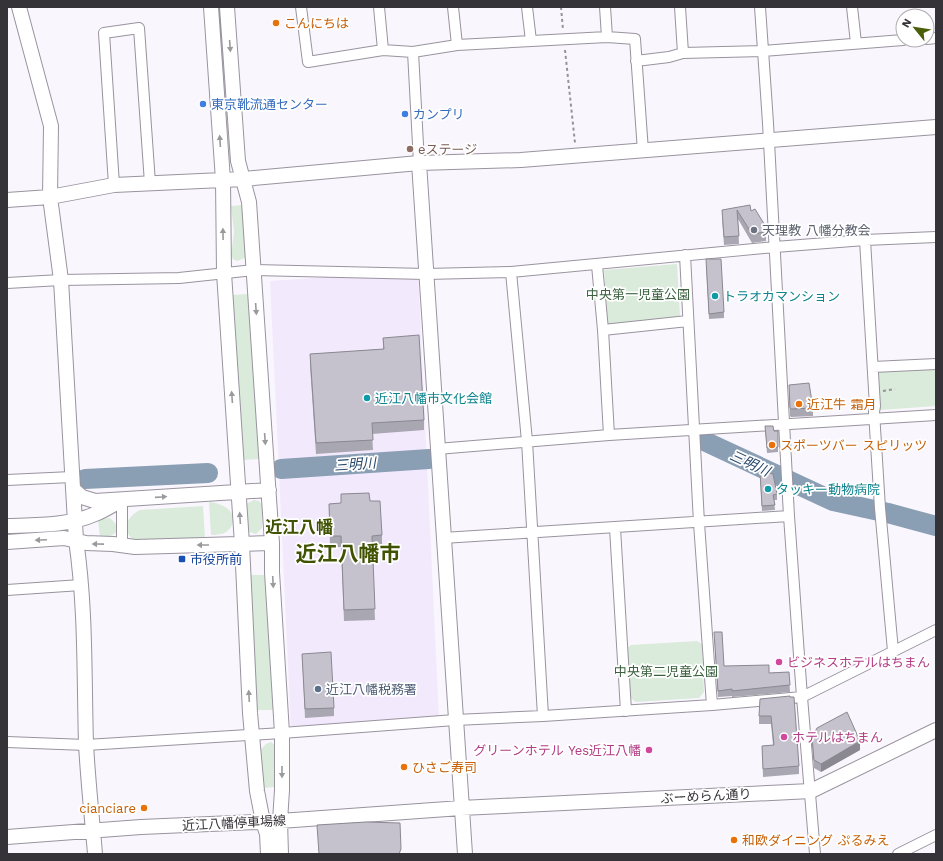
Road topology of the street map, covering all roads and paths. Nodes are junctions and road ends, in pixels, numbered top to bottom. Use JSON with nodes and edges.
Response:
{"nodes":[{"id":1,"x":19,"y":7,"type":"edge"},
{"id":2,"x":211,"y":7,"type":"edge"},
{"id":3,"x":227,"y":7,"type":"edge"},
{"id":4,"x":301,"y":7,"type":"edge"},
{"id":5,"x":379,"y":7,"type":"edge"},
{"id":6,"x":453,"y":7,"type":"edge"},
{"id":7,"x":528,"y":7,"type":"edge"},
{"id":8,"x":561,"y":7,"type":"edge"},
{"id":9,"x":605,"y":7,"type":"edge"},
{"id":10,"x":680,"y":7,"type":"edge"},
{"id":11,"x":760,"y":7,"type":"edge"},
{"id":12,"x":852,"y":7,"type":"edge"},
{"id":13,"x":608,"y":37,"type":"junction"},
{"id":14,"x":564,"y":40,"type":"junction"},
{"id":15,"x":532,"y":41,"type":"junction"},
{"id":16,"x":895,"y":41,"type":"edge"},
{"id":17,"x":856,"y":43,"type":"junction"},
{"id":18,"x":457,"y":45,"type":"junction"},
{"id":19,"x":383,"y":50,"type":"junction"},
{"id":20,"x":763,"y":51,"type":"junction"},
{"id":21,"x":412,"y":52,"type":"junction"},
{"id":22,"x":683,"y":54,"type":"junction"},
{"id":23,"x":636,"y":61,"type":"junction"},
{"id":24,"x":936,"y":127,"type":"edge"},
{"id":25,"x":769,"y":141,"type":"junction"},
{"id":26,"x":575,"y":149,"type":"dead end"},
{"id":27,"x":643,"y":151,"type":"junction"},
{"id":28,"x":419,"y":163,"type":"junction"},
{"id":29,"x":244,"y":179,"type":"junction"},
{"id":30,"x":223,"y":180,"type":"junction"},
{"id":31,"x":150,"y":183,"type":"junction"},
{"id":32,"x":114,"y":185,"type":"junction"},
{"id":33,"x":50,"y":197,"type":"junction"},
{"id":34,"x":7,"y":200,"type":"edge"},
{"id":35,"x":936,"y":237,"type":"edge"},
{"id":36,"x":864,"y":240,"type":"junction"},
{"id":37,"x":775,"y":247,"type":"junction"},
{"id":38,"x":685,"y":255,"type":"junction"},
{"id":39,"x":597,"y":265,"type":"junction"},
{"id":40,"x":254,"y":270,"type":"junction"},
{"id":41,"x":511,"y":272,"type":"junction"},
{"id":42,"x":224,"y":273,"type":"junction"},
{"id":43,"x":426,"y":274,"type":"junction"},
{"id":44,"x":61,"y":280,"type":"junction"},
{"id":45,"x":7,"y":283,"type":"edge"},
{"id":46,"x":688,"y":321,"type":"junction"},
{"id":47,"x":603,"y":330,"type":"junction"},
{"id":48,"x":936,"y":364,"type":"edge"},
{"id":49,"x":873,"y":367,"type":"junction"},
{"id":50,"x":936,"y":415,"type":"edge"},
{"id":51,"x":875,"y":419,"type":"junction"},
{"id":52,"x":784,"y":425,"type":"junction"},
{"id":53,"x":694,"y":430,"type":"junction"},
{"id":54,"x":608,"y":435,"type":"junction"},
{"id":55,"x":527,"y":441,"type":"junction"},
{"id":56,"x":437,"y":449,"type":"junction"},
{"id":57,"x":7,"y":480,"type":"edge"},
{"id":58,"x":72,"y":483,"type":"junction"},
{"id":59,"x":269,"y":490,"type":"junction"},
{"id":60,"x":239,"y":492,"type":"junction"},
{"id":61,"x":122,"y":500,"type":"junction"},
{"id":62,"x":790,"y":516,"type":"junction"},
{"id":63,"x":74,"y":520,"type":"junction"},
{"id":64,"x":699,"y":523,"type":"junction"},
{"id":65,"x":7,"y":526,"type":"edge"},
{"id":66,"x":615,"y":528,"type":"junction"},
{"id":67,"x":532,"y":532,"type":"junction"},
{"id":68,"x":444,"y":538,"type":"junction"},
{"id":69,"x":76,"y":540,"type":"junction"},
{"id":70,"x":7,"y":542,"type":"edge"},
{"id":71,"x":272,"y":543,"type":"junction"},
{"id":72,"x":122,"y":544,"type":"junction"},
{"id":73,"x":242,"y":544,"type":"junction"},
{"id":74,"x":81,"y":585,"type":"junction"},
{"id":75,"x":7,"y":590,"type":"edge"},
{"id":76,"x":936,"y":630,"type":"edge"},
{"id":77,"x":893,"y":651,"type":"junction"},
{"id":78,"x":802,"y":697,"type":"junction"},
{"id":79,"x":712,"y":705,"type":"junction"},
{"id":80,"x":626,"y":711,"type":"junction"},
{"id":81,"x":542,"y":716,"type":"junction"},
{"id":82,"x":455,"y":720,"type":"junction"},
{"id":83,"x":936,"y":730,"type":"edge"},
{"id":84,"x":282,"y":733,"type":"junction"},
{"id":85,"x":252,"y":735,"type":"junction"},
{"id":86,"x":7,"y":742,"type":"edge"},
{"id":87,"x":86,"y":745,"type":"junction"},
{"id":88,"x":811,"y":791,"type":"junction"},
{"id":89,"x":462,"y":808,"type":"junction"},
{"id":90,"x":280,"y":821,"type":"junction"},
{"id":91,"x":263,"y":822,"type":"junction"},
{"id":92,"x":93,"y":831,"type":"junction"},
{"id":93,"x":936,"y":835,"type":"edge"},
{"id":94,"x":7,"y":836,"type":"edge"},
{"id":95,"x":95,"y":854,"type":"edge"},
{"id":96,"x":268,"y":854,"type":"edge"},
{"id":97,"x":281,"y":854,"type":"edge"},
{"id":98,"x":465,"y":854,"type":"edge"},
{"id":99,"x":815,"y":854,"type":"edge"},
{"id":100,"x":898,"y":854,"type":"edge"}],
"edges":[{"from":1,"to":33,"type":"street"},
{"from":30,"to":2,"type":"street","one_way":true},
{"from":3,"to":29,"type":"street","one_way":true},
{"from":4,"to":19,"type":"street"},
{"from":5,"to":19,"type":"street"},
{"from":6,"to":18,"type":"street"},
{"from":7,"to":15,"type":"street"},
{"from":8,"to":14,"type":"path"},
{"from":9,"to":13,"type":"street"},
{"from":10,"to":22,"type":"street"},
{"from":11,"to":20,"type":"street"},
{"from":12,"to":17,"type":"street"},
{"from":13,"to":14,"type":"street"},
{"from":13,"to":23,"type":"street"},
{"from":14,"to":15,"type":"street"},
{"from":14,"to":26,"type":"path"},
{"from":15,"to":18,"type":"street"},
{"from":16,"to":17,"type":"street"},
{"from":17,"to":20,"type":"street"},
{"from":18,"to":21,"type":"street"},
{"from":19,"to":21,"type":"street"},
{"from":20,"to":22,"type":"street"},
{"from":20,"to":25,"type":"street"},
{"from":21,"to":28,"type":"street"},
{"from":22,"to":23,"type":"street"},
{"from":23,"to":27,"type":"street"},
{"from":24,"to":25,"type":"street"},
{"from":25,"to":27,"type":"street"},
{"from":25,"to":37,"type":"street"},
{"from":27,"to":28,"type":"street"},
{"from":28,"to":29,"type":"street"},
{"from":28,"to":43,"type":"street"},
{"from":29,"to":30,"type":"street"},
{"from":29,"to":40,"type":"street"},
{"from":30,"to":31,"type":"street"},
{"from":42,"to":30,"type":"street","one_way":true},
{"from":31,"to":32,"type":"street"},
{"from":31,"to":32,"type":"street"},
{"from":32,"to":33,"type":"street"},
{"from":33,"to":34,"type":"street"},
{"from":33,"to":44,"type":"street"},
{"from":35,"to":36,"type":"street"},
{"from":36,"to":37,"type":"street"},
{"from":36,"to":49,"type":"street"},
{"from":37,"to":38,"type":"street"},
{"from":37,"to":52,"type":"street"},
{"from":38,"to":39,"type":"street"},
{"from":38,"to":46,"type":"street"},
{"from":39,"to":41,"type":"street"},
{"from":39,"to":47,"type":"street"},
{"from":40,"to":42,"type":"street"},
{"from":40,"to":43,"type":"street"},
{"from":40,"to":59,"type":"street","one_way":true},
{"from":41,"to":43,"type":"street"},
{"from":41,"to":55,"type":"street"},
{"from":42,"to":44,"type":"street"},
{"from":60,"to":42,"type":"street","one_way":true},
{"from":43,"to":56,"type":"street"},
{"from":44,"to":45,"type":"street"},
{"from":44,"to":58,"type":"street"},
{"from":46,"to":47,"type":"street"},
{"from":46,"to":53,"type":"street"},
{"from":47,"to":54,"type":"street"},
{"from":48,"to":49,"type":"street"},
{"from":49,"to":51,"type":"street"},
{"from":50,"to":51,"type":"street"},
{"from":51,"to":52,"type":"street"},
{"from":51,"to":77,"type":"street"},
{"from":52,"to":53,"type":"street"},
{"from":52,"to":62,"type":"street"},
{"from":53,"to":54,"type":"street"},
{"from":53,"to":64,"type":"street"},
{"from":54,"to":55,"type":"street"},
{"from":55,"to":56,"type":"street"},
{"from":55,"to":67,"type":"street"},
{"from":56,"to":68,"type":"street"},
{"from":57,"to":58,"type":"street"},
{"from":58,"to":61,"type":"street"},
{"from":58,"to":63,"type":"street"},
{"from":59,"to":60,"type":"street"},
{"from":59,"to":71,"type":"street"},
{"from":61,"to":60,"type":"street","one_way":true},
{"from":73,"to":60,"type":"street","one_way":true},
{"from":61,"to":63,"type":"street"},
{"from":61,"to":72,"type":"street"},
{"from":62,"to":64,"type":"street"},
{"from":62,"to":78,"type":"street"},
{"from":63,"to":65,"type":"street"},
{"from":63,"to":69,"type":"street"},
{"from":64,"to":66,"type":"street"},
{"from":64,"to":79,"type":"street"},
{"from":66,"to":67,"type":"street"},
{"from":66,"to":80,"type":"street"},
{"from":67,"to":68,"type":"street"},
{"from":67,"to":81,"type":"street"},
{"from":68,"to":82,"type":"street"},
{"from":69,"to":70,"type":"street","one_way":true},
{"from":72,"to":69,"type":"street","one_way":true},
{"from":69,"to":74,"type":"street"},
{"from":71,"to":73,"type":"street"},
{"from":71,"to":84,"type":"street","one_way":true},
{"from":73,"to":72,"type":"street","one_way":true},
{"from":85,"to":73,"type":"street","one_way":true},
{"from":74,"to":75,"type":"street"},
{"from":74,"to":87,"type":"street"},
{"from":76,"to":77,"type":"street"},
{"from":77,"to":78,"type":"street"},
{"from":78,"to":79,"type":"street"},
{"from":78,"to":88,"type":"street"},
{"from":79,"to":80,"type":"street"},
{"from":80,"to":81,"type":"street"},
{"from":81,"to":82,"type":"street"},
{"from":82,"to":84,"type":"street"},
{"from":82,"to":89,"type":"street"},
{"from":83,"to":88,"type":"street","name":"ぶーめらん通り"},
{"from":84,"to":85,"type":"street"},
{"from":84,"to":90,"type":"street","one_way":true},
{"from":85,"to":87,"type":"street"},
{"from":85,"to":91,"type":"street"},
{"from":86,"to":87,"type":"street"},
{"from":87,"to":92,"type":"street"},
{"from":88,"to":89,"type":"street","name":"ぶーめらん通り"},
{"from":88,"to":99,"type":"street"},
{"from":89,"to":90,"type":"street","name":"近江八幡停車場線"},
{"from":89,"to":98,"type":"street"},
{"from":90,"to":91,"type":"street","name":"近江八幡停車場線"},
{"from":90,"to":97,"type":"street"},
{"from":91,"to":92,"type":"street","name":"近江八幡停車場線"},
{"from":91,"to":96,"type":"street"},
{"from":92,"to":94,"type":"street","name":"近江八幡停車場線"},
{"from":92,"to":95,"type":"street"},
{"from":93,"to":100,"type":"street"}]}
